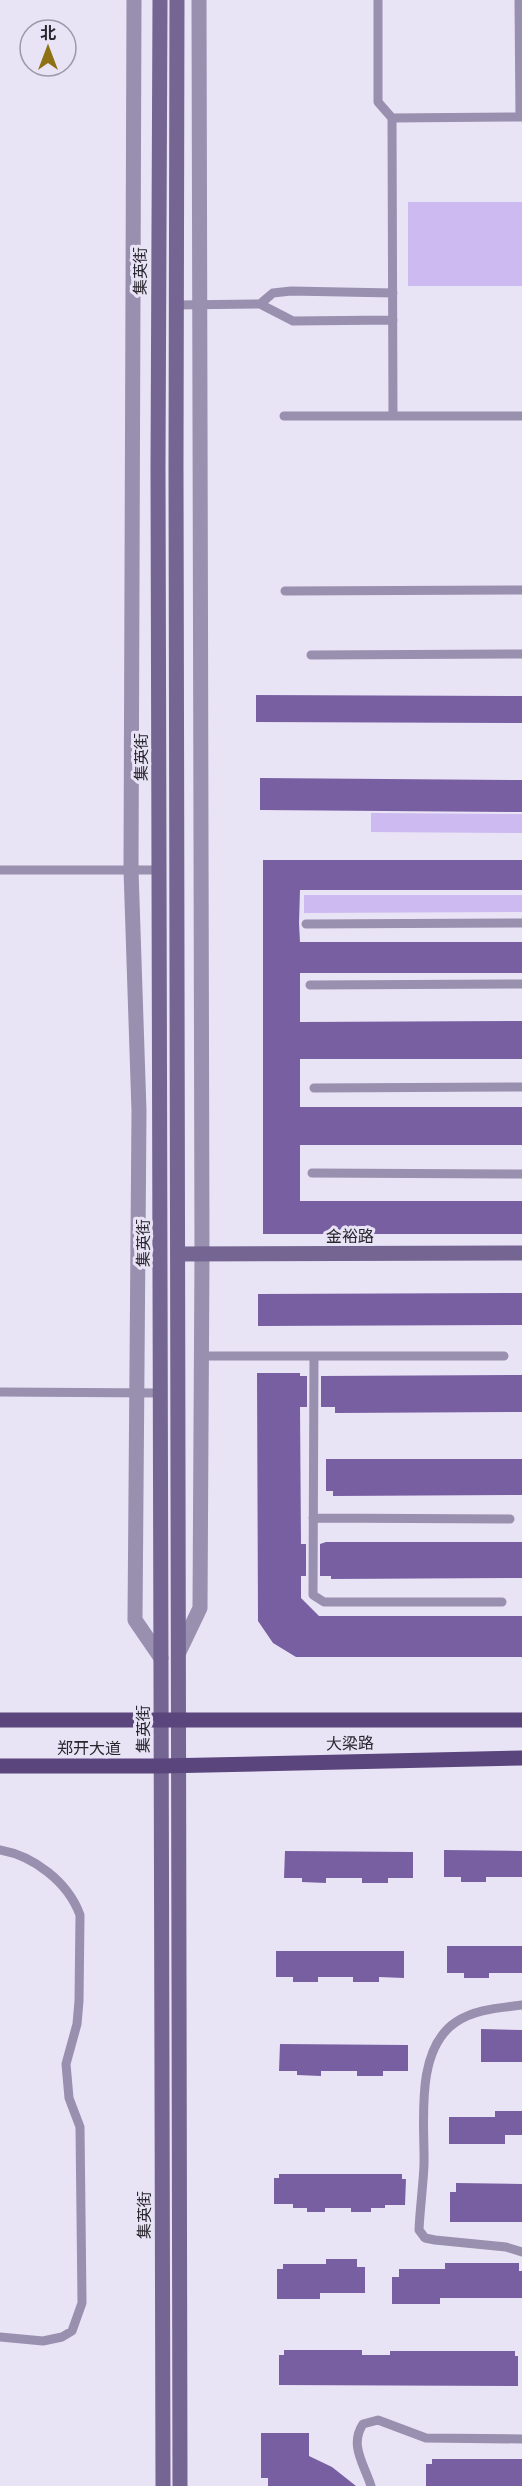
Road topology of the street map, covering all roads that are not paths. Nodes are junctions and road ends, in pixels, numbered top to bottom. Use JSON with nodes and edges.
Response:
{"nodes":[{"id":1,"x":134,"y":0,"type":"edge"},
{"id":2,"x":160,"y":0,"type":"edge"},
{"id":3,"x":177,"y":0,"type":"edge"},
{"id":4,"x":198,"y":0,"type":"edge"},
{"id":5,"x":378,"y":0,"type":"edge"},
{"id":6,"x":519,"y":0,"type":"edge"},
{"id":7,"x":521,"y":117,"type":"edge"},
{"id":8,"x":392,"y":118,"type":"junction"},
{"id":9,"x":393,"y":293,"type":"junction"},
{"id":10,"x":176,"y":304,"type":"junction"},
{"id":11,"x":200,"y":304,"type":"junction"},
{"id":12,"x":260,"y":304,"type":"junction"},
{"id":13,"x":393,"y":320,"type":"junction"},
{"id":14,"x":284,"y":416,"type":"dead end"},
{"id":15,"x":393,"y":416,"type":"junction"},
{"id":16,"x":522,"y":416,"type":"edge"},
{"id":17,"x":522,"y":590,"type":"edge"},
{"id":18,"x":285,"y":591,"type":"dead end"},
{"id":19,"x":522,"y":654,"type":"edge"},
{"id":20,"x":311,"y":655,"type":"dead end"},
{"id":21,"x":0,"y":870,"type":"edge"},
{"id":22,"x":131,"y":870,"type":"junction"},
{"id":23,"x":160,"y":870,"type":"junction"},
{"id":24,"x":522,"y":923,"type":"edge"},
{"id":25,"x":306,"y":924,"type":"dead end"},
{"id":26,"x":522,"y":984,"type":"edge"},
{"id":27,"x":310,"y":985,"type":"dead end"},
{"id":28,"x":522,"y":1087,"type":"edge"},
{"id":29,"x":314,"y":1088,"type":"dead end"},
{"id":30,"x":312,"y":1173,"type":"dead end"},
{"id":31,"x":522,"y":1174,"type":"edge"},
{"id":32,"x":522,"y":1253,"type":"edge"},
{"id":33,"x":178,"y":1254,"type":"junction"},
{"id":34,"x":202,"y":1254,"type":"junction"},
{"id":35,"x":201,"y":1356,"type":"junction"},
{"id":36,"x":314,"y":1356,"type":"junction"},
{"id":37,"x":504,"y":1356,"type":"dead end"},
{"id":38,"x":0,"y":1392,"type":"edge"},
{"id":39,"x":137,"y":1393,"type":"junction"},
{"id":40,"x":161,"y":1393,"type":"junction"},
{"id":41,"x":313,"y":1518,"type":"junction"},
{"id":42,"x":510,"y":1520,"type":"dead end"},
{"id":43,"x":502,"y":1602,"type":"dead end"},
{"id":44,"x":179,"y":1652,"type":"junction"},
{"id":45,"x":161,"y":1658,"type":"junction"},
{"id":46,"x":0,"y":1720,"type":"edge"},
{"id":47,"x":522,"y":1720,"type":"edge"},
{"id":48,"x":161,"y":1721,"type":"junction"},
{"id":49,"x":179,"y":1721,"type":"junction"},
{"id":50,"x":522,"y":1758,"type":"edge"},
{"id":51,"x":179,"y":1765,"type":"junction"},
{"id":52,"x":161,"y":1766,"type":"junction"},
{"id":53,"x":0,"y":1767,"type":"edge"},
{"id":54,"x":0,"y":1850,"type":"edge"},
{"id":55,"x":522,"y":2005,"type":"edge"},
{"id":56,"x":522,"y":2252,"type":"edge"},
{"id":57,"x":0,"y":2337,"type":"edge"},
{"id":58,"x":522,"y":2439,"type":"edge"},
{"id":59,"x":163,"y":2486,"type":"edge"},
{"id":60,"x":180,"y":2486,"type":"edge"},
{"id":61,"x":371,"y":2486,"type":"edge"}],
"edges":[{"from":1,"to":22,"type":"street"},
{"from":2,"to":23,"type":"main road","name":"集英街"},
{"from":3,"to":10,"type":"main road"},
{"from":4,"to":11,"type":"street"},
{"from":5,"to":8,"type":"lane"},
{"from":6,"to":7,"type":"lane"},
{"from":7,"to":8,"type":"lane"},
{"from":8,"to":9,"type":"lane"},
{"from":9,"to":12,"type":"lane"},
{"from":9,"to":13,"type":"lane"},
{"from":10,"to":11,"type":"lane"},
{"from":10,"to":33,"type":"main road"},
{"from":11,"to":12,"type":"lane"},
{"from":11,"to":34,"type":"street"},
{"from":12,"to":13,"type":"lane"},
{"from":13,"to":15,"type":"lane"},
{"from":14,"to":15,"type":"lane"},
{"from":15,"to":16,"type":"lane"},
{"from":17,"to":18,"type":"lane"},
{"from":19,"to":20,"type":"lane"},
{"from":21,"to":22,"type":"lane"},
{"from":22,"to":23,"type":"lane"},
{"from":22,"to":39,"type":"street"},
{"from":23,"to":40,"type":"main road","name":"集英街"},
{"from":24,"to":25,"type":"lane"},
{"from":26,"to":27,"type":"lane"},
{"from":28,"to":29,"type":"lane"},
{"from":30,"to":31,"type":"lane"},
{"from":32,"to":34,"type":"main road","name":"金裕路"},
{"from":33,"to":34,"type":"main road","name":"金裕路"},
{"from":33,"to":44,"type":"main road"},
{"from":34,"to":35,"type":"street"},
{"from":35,"to":36,"type":"lane"},
{"from":35,"to":44,"type":"street"},
{"from":36,"to":37,"type":"lane"},
{"from":36,"to":41,"type":"lane"},
{"from":38,"to":39,"type":"lane"},
{"from":39,"to":40,"type":"lane"},
{"from":39,"to":45,"type":"street"},
{"from":40,"to":45,"type":"main road","name":"集英街"},
{"from":41,"to":42,"type":"lane"},
{"from":41,"to":43,"type":"lane"},
{"from":44,"to":49,"type":"main road"},
{"from":45,"to":48,"type":"main road","name":"集英街"},
{"from":46,"to":48,"type":"main road","name":"郑开大道"},
{"from":47,"to":49,"type":"main road","name":"大梁路"},
{"from":48,"to":49,"type":"main road","name":"郑开大道"},
{"from":48,"to":52,"type":"main road","name":"集英街"},
{"from":49,"to":51,"type":"main road"},
{"from":50,"to":51,"type":"main road","name":"大梁路"},
{"from":51,"to":52,"type":"main road","name":"郑开大道"},
{"from":51,"to":60,"type":"main road"},
{"from":52,"to":53,"type":"main road","name":"郑开大道"},
{"from":52,"to":59,"type":"main road","name":"集英街"},
{"from":54,"to":57,"type":"lane"},
{"from":55,"to":56,"type":"lane"},
{"from":58,"to":61,"type":"lane"}]}
